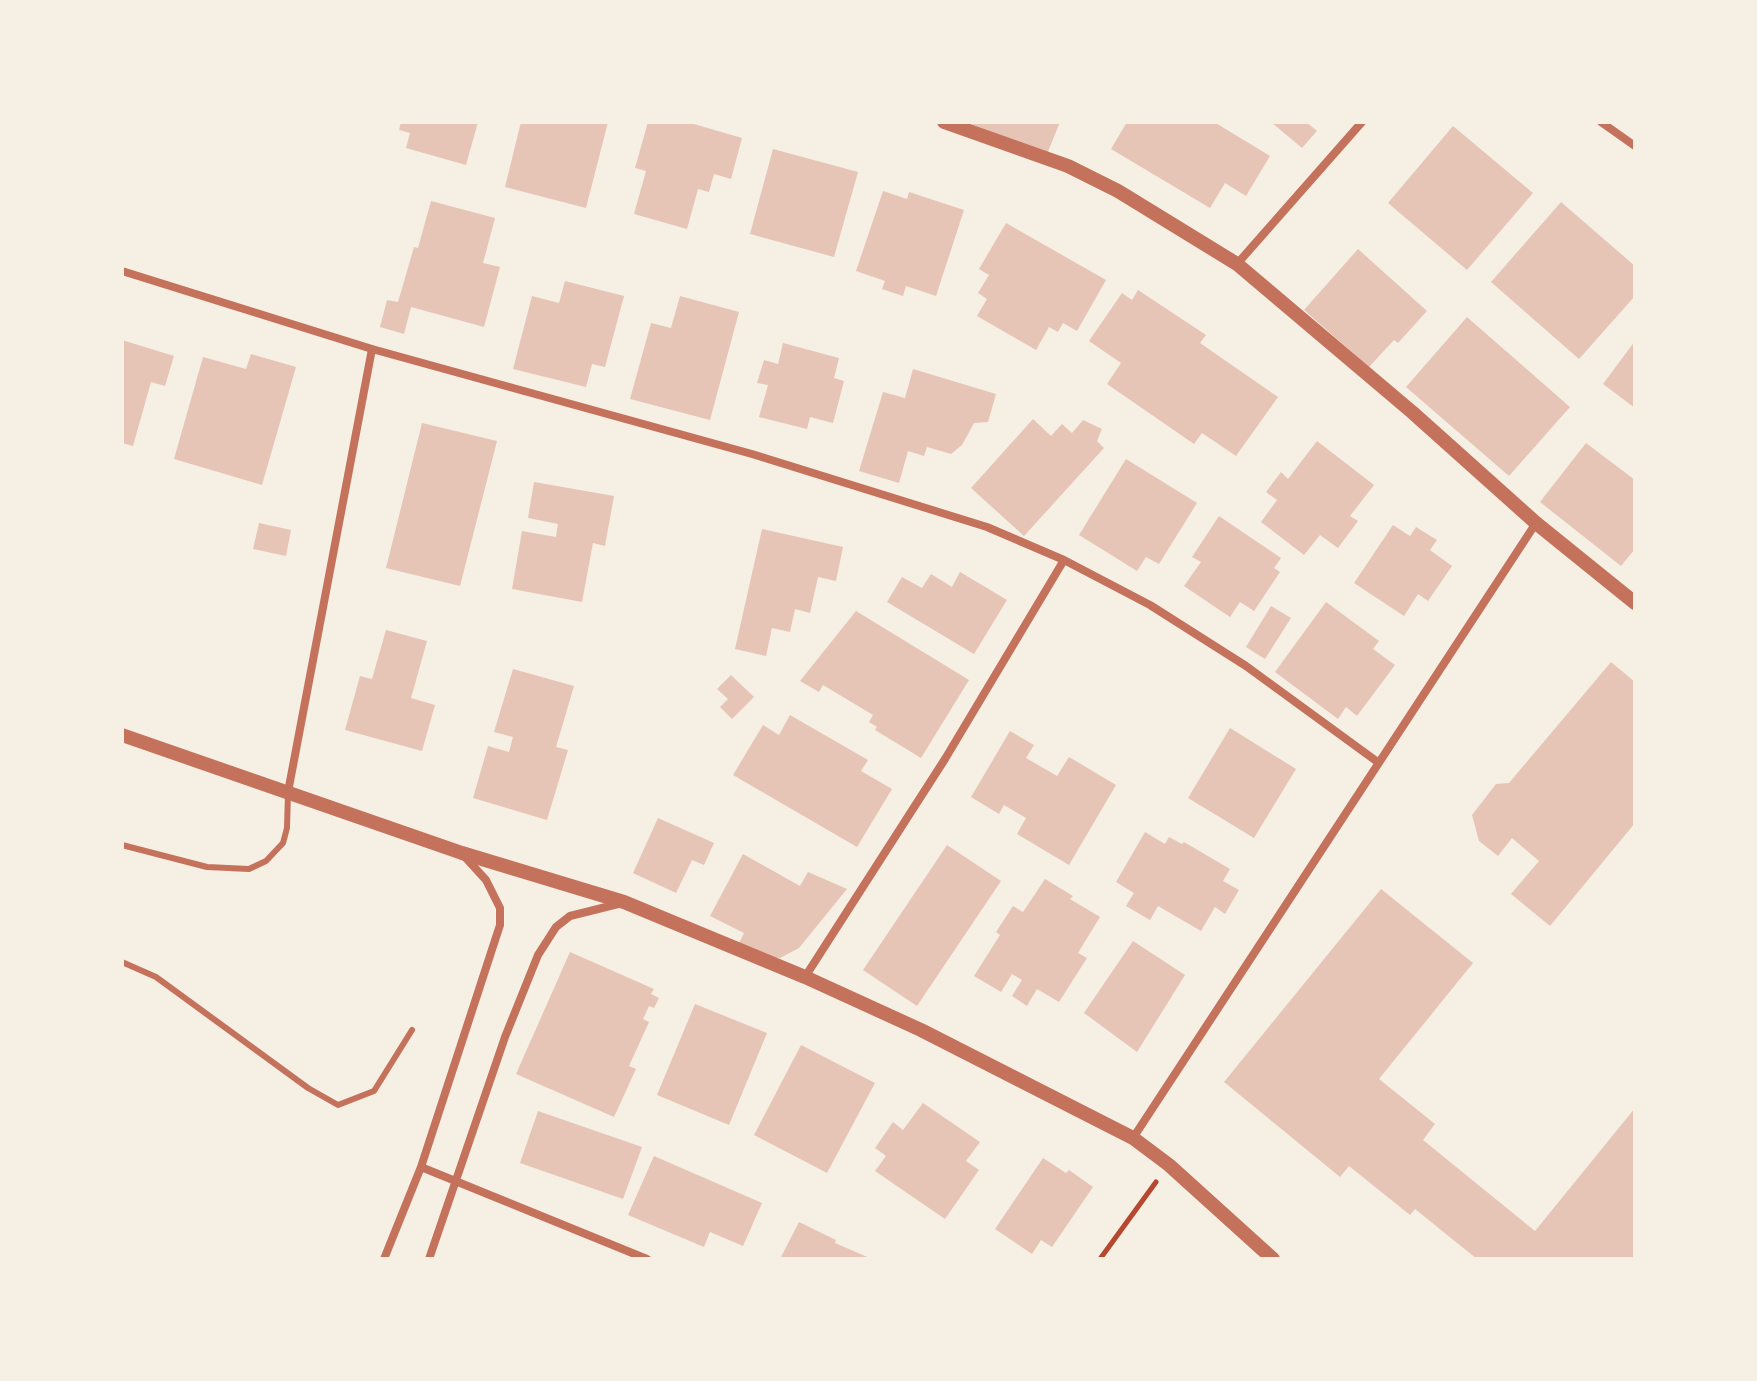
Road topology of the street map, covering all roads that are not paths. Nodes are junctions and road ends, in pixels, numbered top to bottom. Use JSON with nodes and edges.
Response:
{"nodes":[{"id":1,"x":944,"y":122,"type":"edge"},
{"id":2,"x":1362,"y":122,"type":"edge"},
{"id":3,"x":1601,"y":122,"type":"edge"},
{"id":4,"x":1635,"y":146,"type":"edge"},
{"id":5,"x":1237,"y":264,"type":"junction"},
{"id":6,"x":122,"y":271,"type":"edge"},
{"id":7,"x":372,"y":349,"type":"junction"},
{"id":8,"x":1536,"y":523,"type":"junction"},
{"id":9,"x":1064,"y":560,"type":"junction"},
{"id":10,"x":1635,"y":603,"type":"edge"},
{"id":11,"x":122,"y":735,"type":"edge"},
{"id":12,"x":1379,"y":763,"type":"junction"},
{"id":13,"x":288,"y":792,"type":"junction"},
{"id":14,"x":122,"y":845,"type":"edge"},
{"id":15,"x":462,"y":853,"type":"junction"},
{"id":16,"x":624,"y":902,"type":"junction"},
{"id":17,"x":122,"y":962,"type":"edge"},
{"id":18,"x":805,"y":977,"type":"junction"},
{"id":19,"x":412,"y":1030,"type":"dead end"},
{"id":20,"x":1133,"y":1138,"type":"junction"},
{"id":21,"x":421,"y":1167,"type":"junction"},
{"id":22,"x":456,"y":1181,"type":"junction"},
{"id":23,"x":384,"y":1259,"type":"edge"},
{"id":24,"x":429,"y":1259,"type":"edge"},
{"id":25,"x":647,"y":1259,"type":"edge"},
{"id":26,"x":1273,"y":1259,"type":"edge"}],
"edges":[{"from":1,"to":5,"type":"street"},
{"from":2,"to":5,"type":"street"},
{"from":3,"to":4,"type":"street"},
{"from":5,"to":8,"type":"street"},
{"from":6,"to":7,"type":"street"},
{"from":7,"to":9,"type":"street"},
{"from":7,"to":13,"type":"street"},
{"from":8,"to":10,"type":"street"},
{"from":8,"to":12,"type":"street"},
{"from":9,"to":12,"type":"street"},
{"from":9,"to":18,"type":"street"},
{"from":11,"to":13,"type":"street"},
{"from":12,"to":20,"type":"street"},
{"from":13,"to":14,"type":"lane"},
{"from":13,"to":15,"type":"street"},
{"from":15,"to":16,"type":"street"},
{"from":15,"to":21,"type":"street"},
{"from":16,"to":18,"type":"street"},
{"from":16,"to":22,"type":"street"},
{"from":17,"to":19,"type":"lane"},
{"from":18,"to":20,"type":"street"},
{"from":20,"to":26,"type":"street"},
{"from":21,"to":22,"type":"street"},
{"from":21,"to":23,"type":"street"},
{"from":22,"to":24,"type":"street"},
{"from":22,"to":25,"type":"street"}]}
